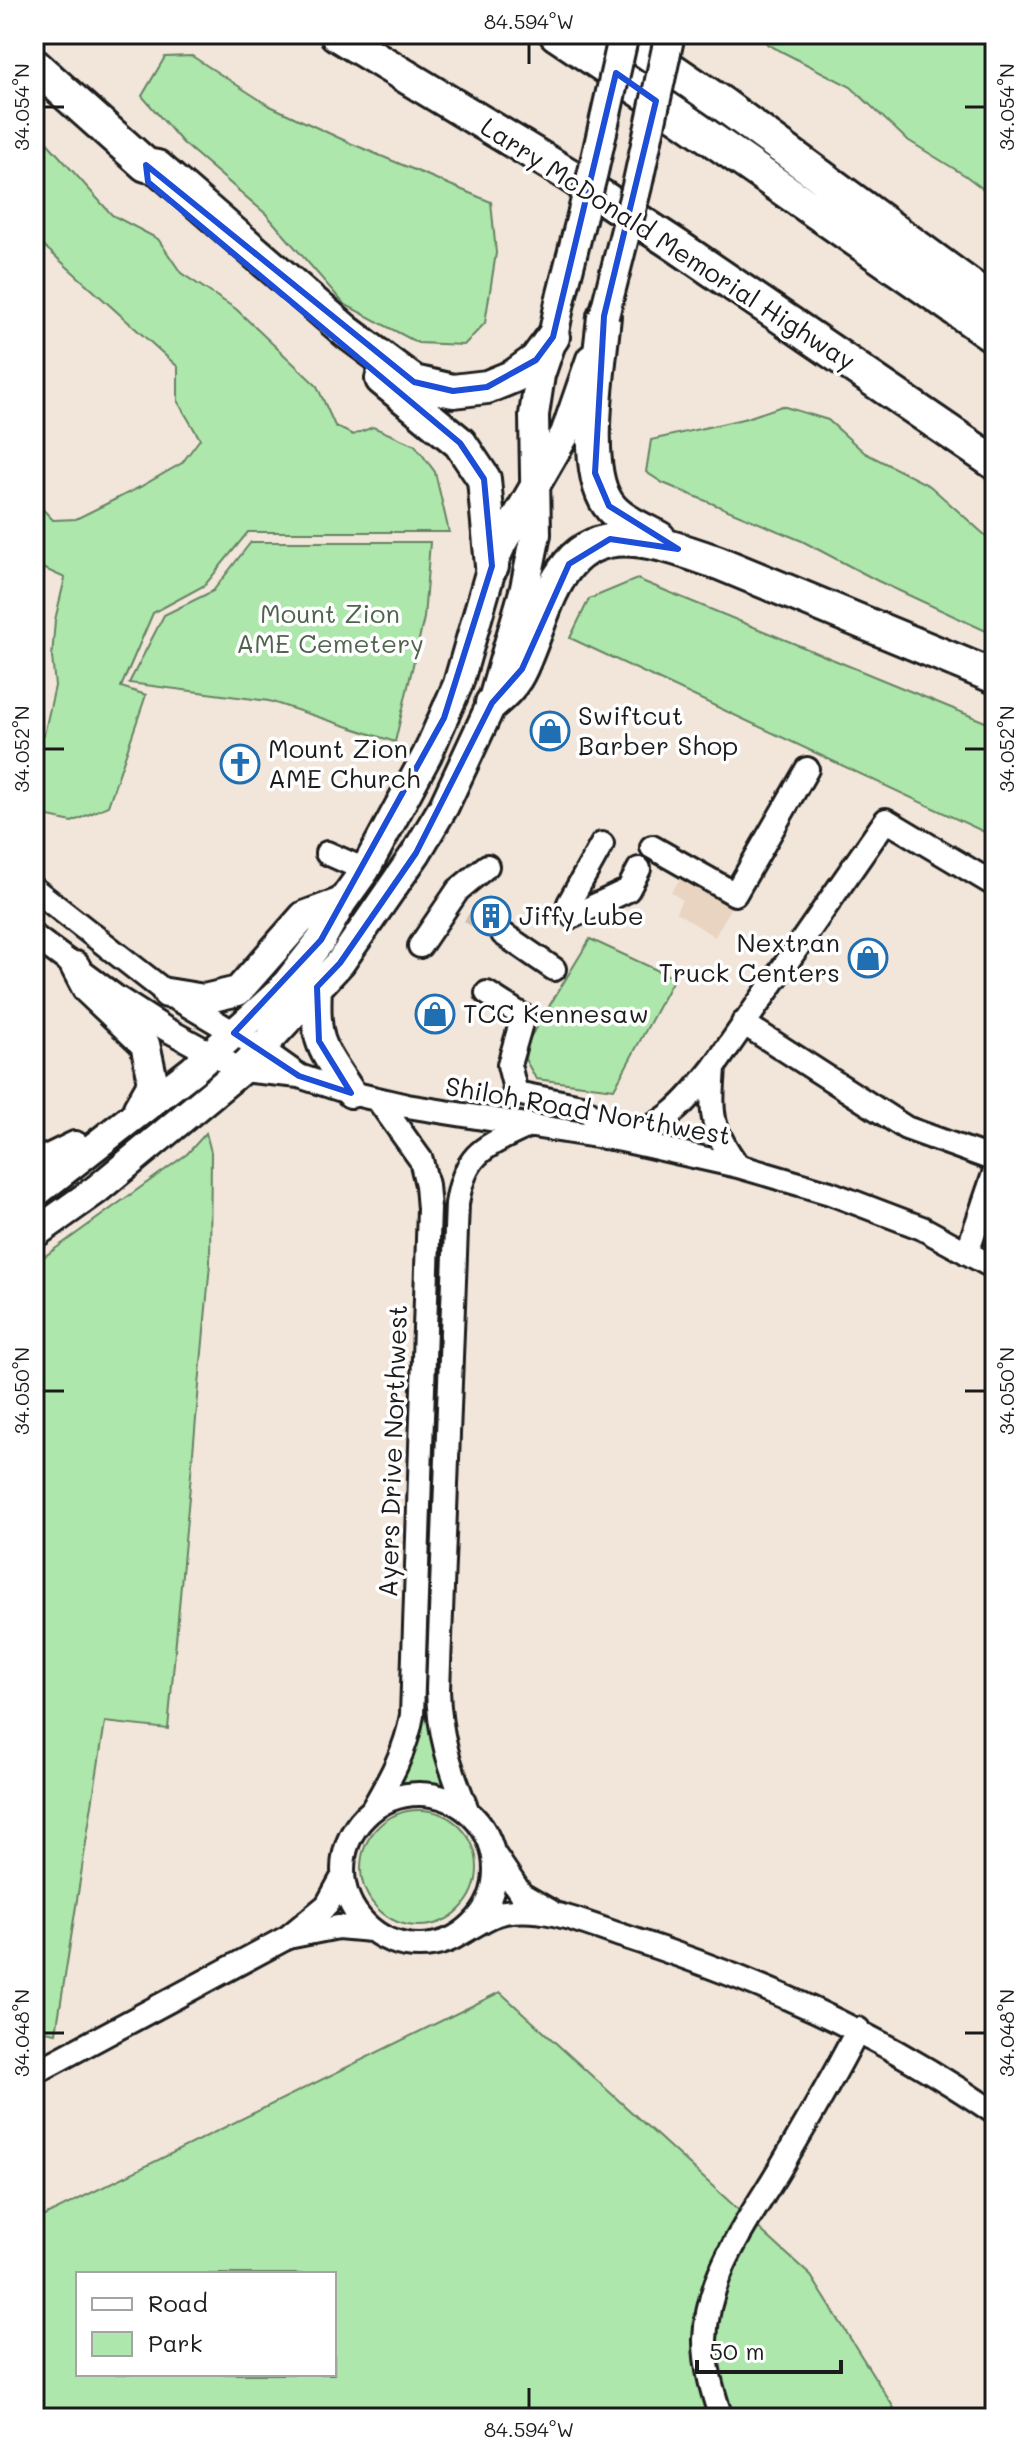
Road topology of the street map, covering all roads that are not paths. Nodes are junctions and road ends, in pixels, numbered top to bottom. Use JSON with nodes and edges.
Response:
{"nodes":[{"id":1,"x":336,"y":34,"type":"edge"},
{"id":2,"x":556,"y":34,"type":"edge"},
{"id":3,"x":622,"y":34,"type":"edge"},
{"id":4,"x":670,"y":34,"type":"edge"},
{"id":5,"x":34,"y":65,"type":"edge"},
{"id":6,"x":146,"y":165,"type":"junction"},
{"id":7,"x":995,"y":304,"type":"edge"},
{"id":8,"x":604,"y":316,"type":"junction"},
{"id":9,"x":553,"y":337,"type":"junction"},
{"id":10,"x":995,"y":337,"type":"edge"},
{"id":11,"x":995,"y":463,"type":"edge"},
{"id":12,"x":536,"y":485,"type":"junction"},
{"id":13,"x":678,"y":549,"type":"junction"},
{"id":14,"x":492,"y":566,"type":"junction"},
{"id":15,"x":995,"y":677,"type":"edge"},
{"id":16,"x":492,"y":703,"type":"junction"},
{"id":17,"x":807,"y":769,"type":"dead end"},
{"id":18,"x":602,"y":844,"type":"dead end"},
{"id":19,"x":652,"y":847,"type":"dead end"},
{"id":20,"x":327,"y":853,"type":"dead end"},
{"id":21,"x":487,"y":866,"type":"dead end"},
{"id":22,"x":639,"y":869,"type":"dead end"},
{"id":23,"x":365,"y":870,"type":"junction"},
{"id":24,"x":995,"y":885,"type":"edge"},
{"id":25,"x":34,"y":889,"type":"edge"},
{"id":26,"x":342,"y":902,"type":"junction"},
{"id":27,"x":506,"y":929,"type":"tunnel mouth"},
{"id":28,"x":34,"y":936,"type":"edge"},
{"id":29,"x":420,"y":946,"type":"dead end"},
{"id":30,"x":75,"y":966,"type":"junction"},
{"id":31,"x":554,"y":969,"type":"dead end"},
{"id":32,"x":317,"y":987,"type":"junction"},
{"id":33,"x":167,"y":993,"type":"junction"},
{"id":34,"x":487,"y":993,"type":"dead end"},
{"id":35,"x":743,"y":1023,"type":"junction"},
{"id":36,"x":234,"y":1033,"type":"junction"},
{"id":37,"x":260,"y":1048,"type":"junction"},
{"id":38,"x":211,"y":1054,"type":"junction"},
{"id":39,"x":714,"y":1067,"type":"junction"},
{"id":40,"x":241,"y":1070,"type":"junction"},
{"id":41,"x":299,"y":1076,"type":"junction"},
{"id":42,"x":365,"y":1096,"type":"junction"},
{"id":43,"x":135,"y":1114,"type":"junction"},
{"id":44,"x":530,"y":1125,"type":"junction"},
{"id":45,"x":622,"y":1140,"type":"junction"},
{"id":46,"x":99,"y":1142,"type":"junction"},
{"id":47,"x":995,"y":1160,"type":"edge"},
{"id":48,"x":34,"y":1166,"type":"edge"},
{"id":49,"x":738,"y":1166,"type":"junction"},
{"id":50,"x":995,"y":1171,"type":"edge"},
{"id":51,"x":34,"y":1194,"type":"edge"},
{"id":52,"x":34,"y":1234,"type":"edge"},
{"id":53,"x":967,"y":1253,"type":"junction"},
{"id":54,"x":995,"y":1268,"type":"edge"},
{"id":55,"x":372,"y":1810,"type":"junction"},
{"id":56,"x":467,"y":1810,"type":"junction"},
{"id":57,"x":494,"y":1852,"type":"junction"},
{"id":58,"x":342,"y":1878,"type":"junction"},
{"id":59,"x":554,"y":1914,"type":"junction"},
{"id":60,"x":371,"y":1930,"type":"junction"},
{"id":61,"x":462,"y":1933,"type":"junction"},
{"id":62,"x":288,"y":1937,"type":"junction"},
{"id":63,"x":858,"y":2029,"type":"junction"},
{"id":64,"x":34,"y":2073,"type":"edge"},
{"id":65,"x":995,"y":2113,"type":"edge"},
{"id":66,"x":721,"y":2418,"type":"edge"}],
"edges":[{"from":1,"to":11,"type":"highway","name":"Larry McDonald Memorial Highway"},
{"from":2,"to":10,"type":"highway"},
{"from":3,"to":7,"type":"highway"},
{"from":3,"to":9,"type":"main road","bridge":true},
{"from":4,"to":8,"type":"main road","bridge":true},
{"from":5,"to":6,"type":"highway"},
{"from":6,"to":9,"type":"highway"},
{"from":6,"to":14,"type":"highway"},
{"from":8,"to":12,"type":"main road"},
{"from":8,"to":13,"type":"highway"},
{"from":9,"to":12,"type":"main road"},
{"from":12,"to":14,"type":"main road"},
{"from":12,"to":16,"type":"main road"},
{"from":13,"to":15,"type":"highway"},
{"from":13,"to":16,"type":"highway"},
{"from":14,"to":23,"type":"main road"},
{"from":16,"to":32,"type":"main road"},
{"from":17,"to":19,"type":"street"},
{"from":18,"to":22,"type":"street"},
{"from":20,"to":23,"type":"street"},
{"from":21,"to":29,"type":"street"},
{"from":23,"to":26,"type":"main road"},
{"from":24,"to":35,"type":"street"},
{"from":25,"to":33,"type":"street","name":"Shiloh Road Northwest"},
{"from":26,"to":33,"type":"main road"},
{"from":26,"to":36,"type":"main road"},
{"from":27,"to":31,"type":"street"},
{"from":28,"to":30,"type":"street","name":"Shiloh Road Northwest"},
{"from":30,"to":38,"type":"street","name":"Shiloh Road Northwest"},
{"from":30,"to":43,"type":"main road"},
{"from":32,"to":37,"type":"main road"},
{"from":32,"to":42,"type":"main road"},
{"from":33,"to":36,"type":"street","name":"Shiloh Road Northwest"},
{"from":34,"to":45,"type":"street"},
{"from":35,"to":39,"type":"street"},
{"from":35,"to":47,"type":"street"},
{"from":36,"to":37,"type":"street","name":"Shiloh Road Northwest"},
{"from":36,"to":38,"type":"main road"},
{"from":37,"to":40,"type":"main road"},
{"from":37,"to":41,"type":"street","name":"Shiloh Road Northwest"},
{"from":38,"to":40,"type":"street","name":"Shiloh Road Northwest"},
{"from":38,"to":43,"type":"main road"},
{"from":39,"to":45,"type":"street"},
{"from":39,"to":49,"type":"street"},
{"from":40,"to":41,"type":"street","name":"Shiloh Road Northwest"},
{"from":40,"to":52,"type":"main road"},
{"from":41,"to":42,"type":"street","name":"Shiloh Road Northwest"},
{"from":42,"to":44,"type":"street","name":"Shiloh Road Northwest"},
{"from":42,"to":55,"type":"street","name":"Ayers Drive Northwest"},
{"from":43,"to":46,"type":"main road"},
{"from":44,"to":45,"type":"street","name":"Shiloh Road Northwest"},
{"from":44,"to":56,"type":"street","name":"Ayers Drive Northwest"},
{"from":45,"to":49,"type":"street","name":"Shiloh Road Northwest"},
{"from":46,"to":48,"type":"main road"},
{"from":46,"to":51,"type":"main road"},
{"from":49,"to":53,"type":"street","name":"Shiloh Road Northwest"},
{"from":50,"to":53,"type":"street"},
{"from":53,"to":54,"type":"street","name":"Shiloh Road Northwest"},
{"from":55,"to":56,"type":"street"},
{"from":55,"to":58,"type":"street"},
{"from":56,"to":57,"type":"street"},
{"from":57,"to":59,"type":"street"},
{"from":57,"to":61,"type":"street"},
{"from":58,"to":60,"type":"street"},
{"from":58,"to":62,"type":"street"},
{"from":59,"to":61,"type":"street"},
{"from":59,"to":63,"type":"street"},
{"from":60,"to":61,"type":"street"},
{"from":60,"to":62,"type":"street"},
{"from":62,"to":64,"type":"street"},
{"from":63,"to":65,"type":"street"},
{"from":63,"to":66,"type":"street"}]}
